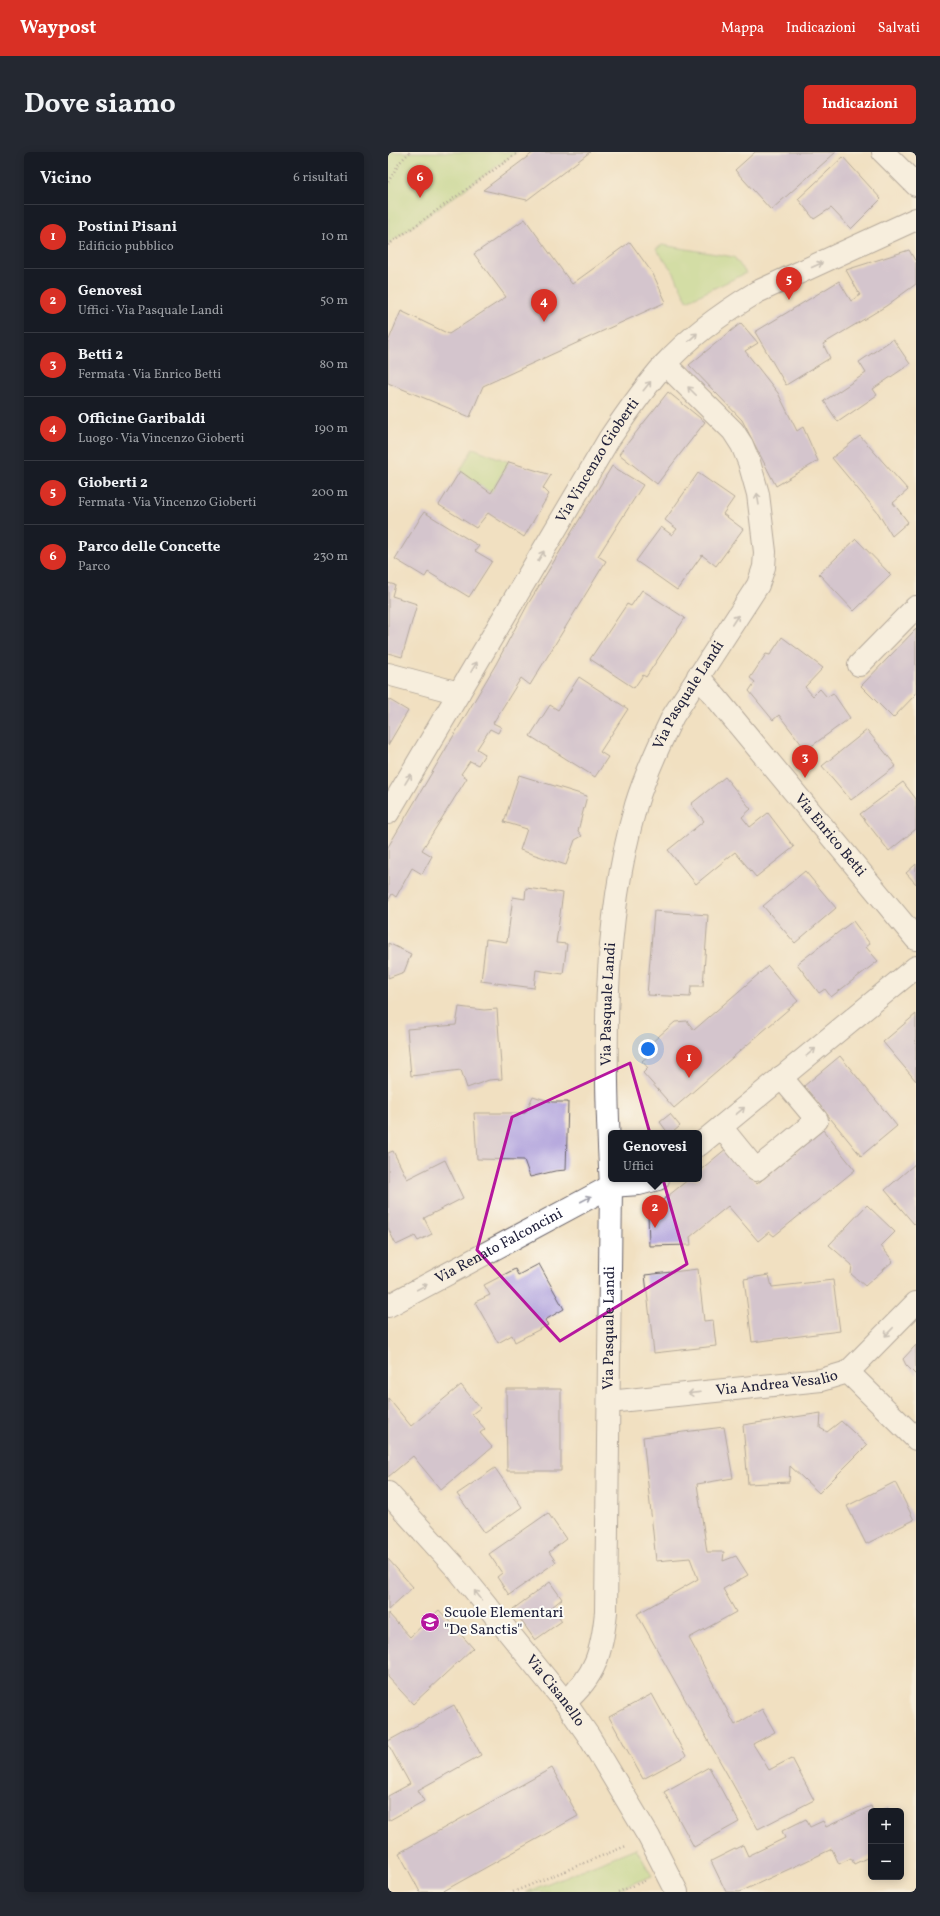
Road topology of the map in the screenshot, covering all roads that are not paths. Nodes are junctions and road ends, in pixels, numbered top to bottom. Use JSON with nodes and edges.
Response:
{"nodes":[{"id":1,"x":883,"y":152,"type":"edge"},
{"id":2,"x":913,"y":177,"type":"edge"},
{"id":3,"x":916,"y":219,"type":"edge"},
{"id":4,"x":665,"y":364,"type":"junction"},
{"id":5,"x":916,"y":607,"type":"edge"},
{"id":6,"x":859,"y":665,"type":"dead end"},
{"id":7,"x":388,"y":674,"type":"edge"},
{"id":8,"x":698,"y":676,"type":"junction"},
{"id":9,"x":459,"y":693,"type":"junction"},
{"id":10,"x":388,"y":813,"type":"edge"},
{"id":11,"x":916,"y":939,"type":"edge"},
{"id":12,"x":916,"y":967,"type":"edge"},
{"id":13,"x":781,"y":1077,"type":"junction"},
{"id":14,"x":721,"y":1127,"type":"junction"},
{"id":15,"x":608,"y":1133,"type":"edge"},
{"id":16,"x":702,"y":1143,"type":"edge"},
{"id":17,"x":611,"y":1182,"type":"edge"},
{"id":18,"x":647,"y":1182,"type":"edge"},
{"id":19,"x":611,"y":1186,"type":"junction"},
{"id":20,"x":916,"y":1304,"type":"edge"},
{"id":21,"x":388,"y":1306,"type":"edge"},
{"id":22,"x":848,"y":1372,"type":"junction"},
{"id":23,"x":609,"y":1402,"type":"junction"},
{"id":24,"x":916,"y":1439,"type":"edge"},
{"id":25,"x":388,"y":1493,"type":"edge"},
{"id":26,"x":565,"y":1702,"type":"junction"},
{"id":27,"x":677,"y":1892,"type":"edge"}],
"edges":[{"from":1,"to":2,"type":"street"},
{"from":4,"to":3,"type":"street","name":"Via Vincenzo Gioberti","one_way":true},
{"from":8,"to":4,"type":"street","name":"Via Pasquale Landi","one_way":true},
{"from":9,"to":4,"type":"street","name":"Via Vincenzo Gioberti","one_way":true},
{"from":5,"to":6,"type":"street"},
{"from":7,"to":9,"type":"street"},
{"from":8,"to":11,"type":"street","name":"Via Enrico Betti"},
{"from":8,"to":15,"type":"street","name":"Via Pasquale Landi"},
{"from":10,"to":9,"type":"street","name":"Via Vincenzo Gioberti","one_way":true},
{"from":13,"to":12,"type":"street","one_way":true},
{"from":14,"to":13,"type":"street","one_way":true},
{"from":13,"to":14,"type":"street"},
{"from":14,"to":16,"type":"street"},
{"from":17,"to":19,"type":"street","name":"Via Pasquale Landi"},
{"from":18,"to":19,"type":"street"},
{"from":21,"to":19,"type":"street","name":"Via Renato Falconcini","one_way":true},
{"from":19,"to":23,"type":"street","name":"Via Pasquale Landi"},
{"from":20,"to":22,"type":"street","name":"Via Andrea Vesalio","one_way":true},
{"from":22,"to":23,"type":"street","name":"Via Andrea Vesalio","one_way":true},
{"from":22,"to":24,"type":"street"},
{"from":23,"to":26,"type":"street","name":"Via Pasquale Landi"},
{"from":26,"to":25,"type":"street","name":"Via Cisanello","one_way":true},
{"from":26,"to":27,"type":"street","name":"Via Cisanello"}]}
